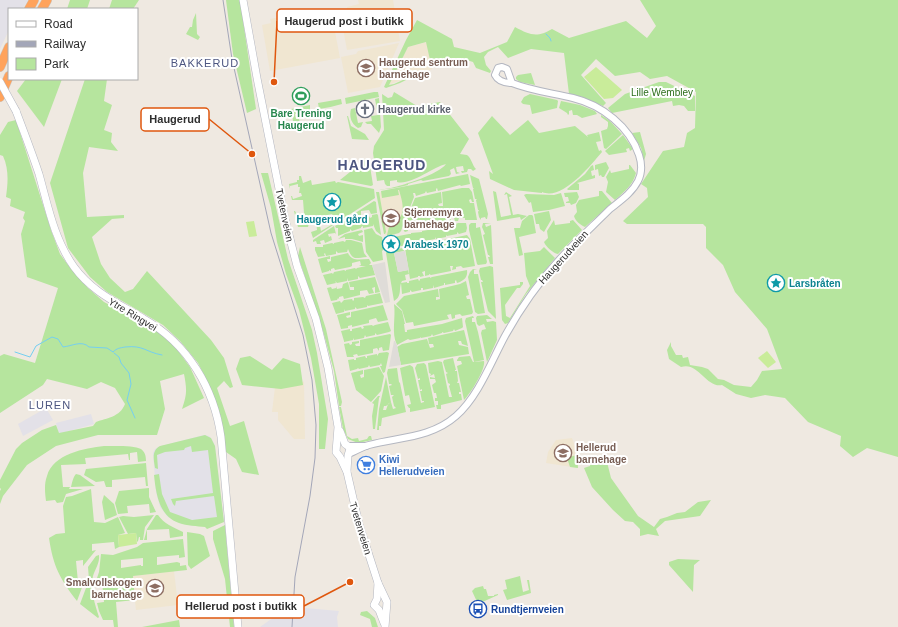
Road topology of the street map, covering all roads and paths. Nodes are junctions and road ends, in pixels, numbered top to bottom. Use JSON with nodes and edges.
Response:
{"nodes":[{"id":1,"x":243,"y":0,"type":"edge"},
{"id":2,"x":8,"y":50,"type":"edge"},
{"id":3,"x":0,"y":67,"type":"edge"},
{"id":4,"x":8,"y":78,"type":"edge"},
{"id":5,"x":0,"y":82,"type":"edge"},
{"id":6,"x":512,"y":83,"type":"dead end"},
{"id":7,"x":0,"y":97,"type":"edge"},
{"id":8,"x":338,"y":427,"type":"junction"},
{"id":9,"x":346,"y":445,"type":"junction"},
{"id":10,"x":367,"y":446,"type":"junction"},
{"id":11,"x":337,"y":447,"type":"junction"},
{"id":12,"x":346,"y":455,"type":"junction"},
{"id":13,"x":378,"y":583,"type":"junction"},
{"id":14,"x":384,"y":598,"type":"junction"},
{"id":15,"x":376,"y":599,"type":"junction"},
{"id":16,"x":386,"y":607,"type":"junction"},
{"id":17,"x":379,"y":610,"type":"junction"},
{"id":18,"x":385,"y":626,"type":"edge"},
{"id":19,"x":238,"y":627,"type":"edge"}],
"edges":[{"from":1,"to":8,"type":"main road","name":"Tvetenveien"},
{"from":2,"to":3,"type":"highway"},
{"from":4,"to":7,"type":"highway"},
{"from":5,"to":19,"type":"main road","name":"Ytre Ringvei","bridge":true},
{"from":6,"to":10,"type":"street","name":"Haugerudveien"},
{"from":8,"to":9,"type":"main road","name":"Tvetenveien"},
{"from":8,"to":11,"type":"main road","name":"Tvetenveien"},
{"from":9,"to":10,"type":"street","name":"Haugerudveien"},
{"from":9,"to":11,"type":"main road"},
{"from":9,"to":12,"type":"main road","name":"Tvetenveien"},
{"from":10,"to":12,"type":"street","name":"Haugerudveien"},
{"from":11,"to":12,"type":"main road","name":"Tvetenveien"},
{"from":12,"to":13,"type":"main road","name":"Tvetenveien"},
{"from":13,"to":14,"type":"main road","name":"Tvetenveien"},
{"from":13,"to":15,"type":"main road","name":"Tvetenveien"},
{"from":14,"to":15,"type":"main road"},
{"from":14,"to":16,"type":"main road","name":"Tvetenveien"},
{"from":15,"to":17,"type":"main road","name":"Tvetenveien"},
{"from":16,"to":17,"type":"main road"},
{"from":16,"to":18,"type":"main road","name":"Tvetenveien"},
{"from":17,"to":18,"type":"main road","name":"Tvetenveien"}]}
